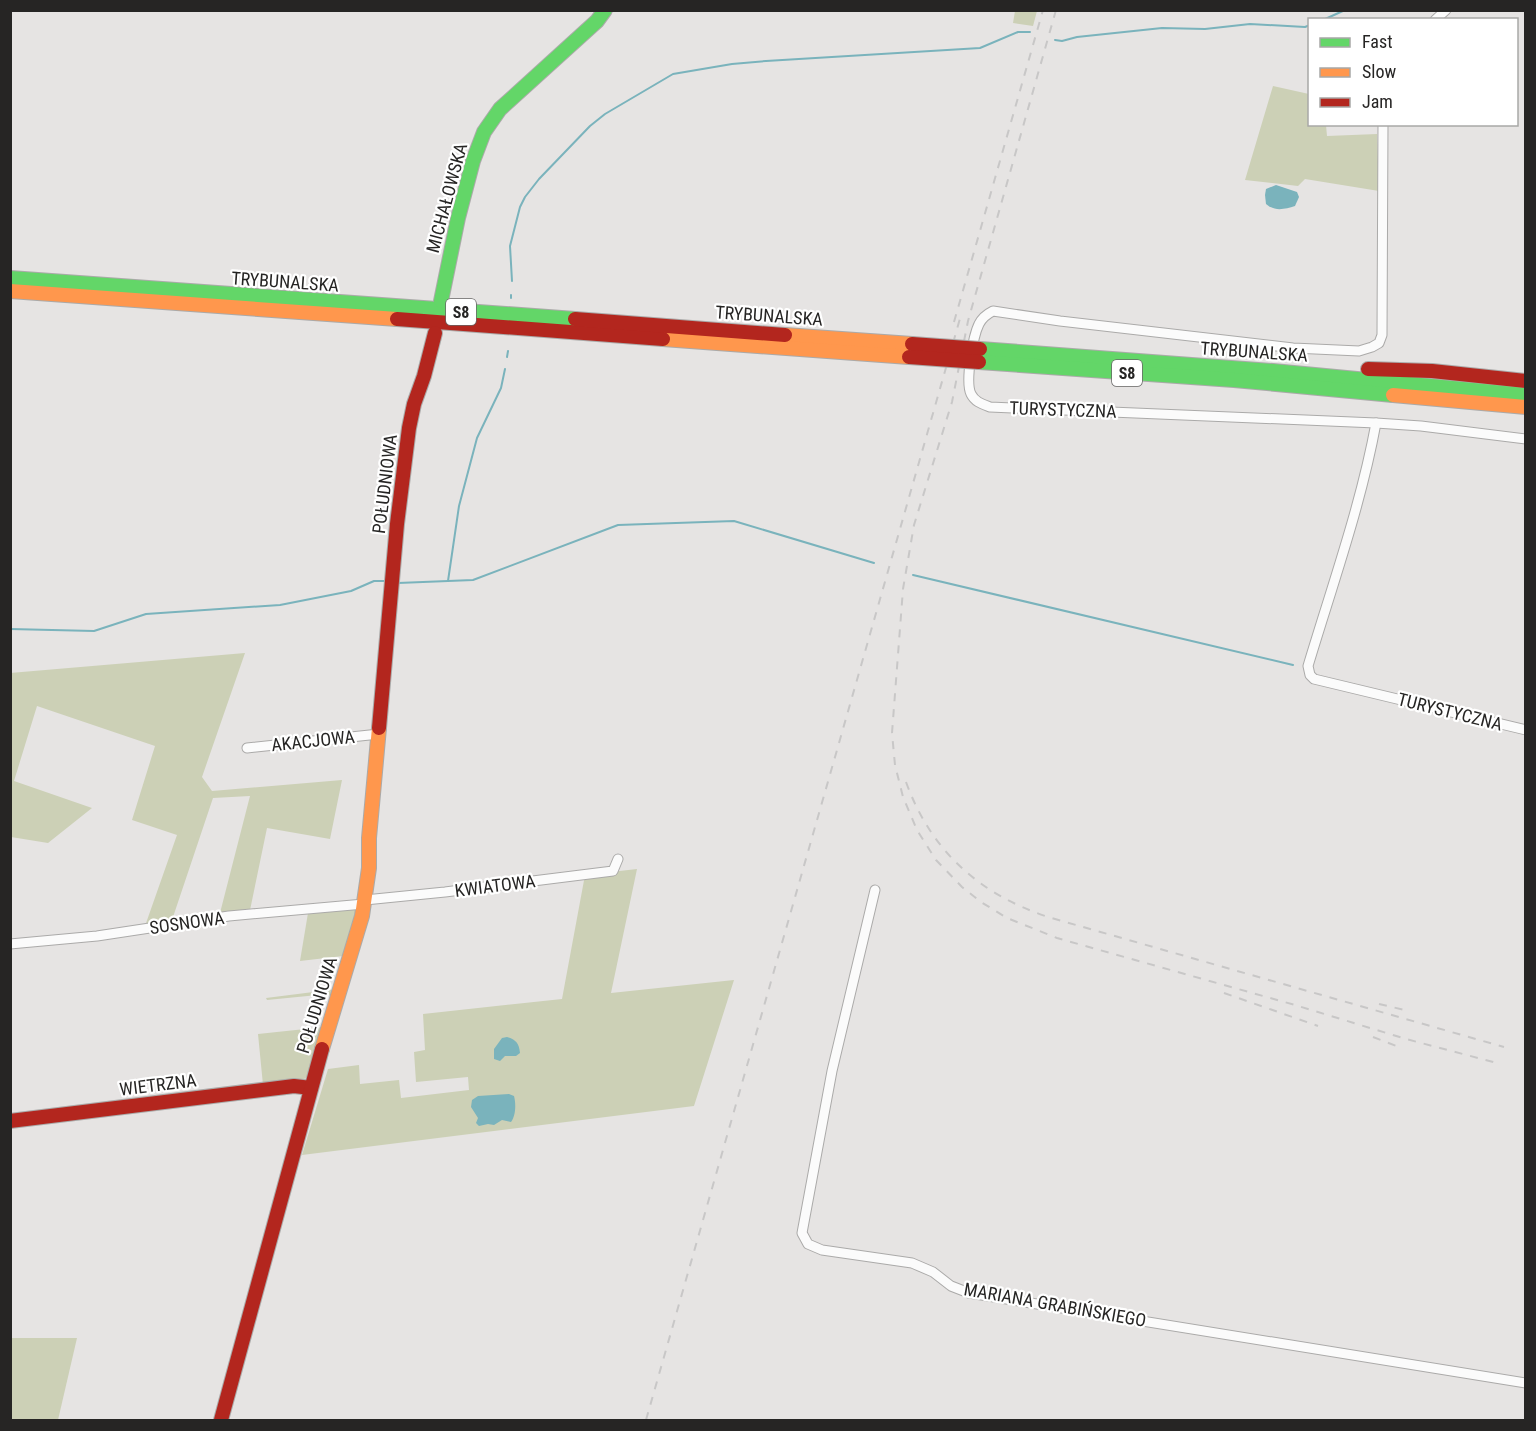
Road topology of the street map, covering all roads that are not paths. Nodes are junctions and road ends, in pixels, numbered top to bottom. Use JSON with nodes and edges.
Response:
{"nodes":[{"id":1,"x":605,"y":10,"type":"edge"},
{"id":2,"x":1383,"y":126,"type":"edge"},
{"id":3,"x":10,"y":278,"type":"edge"},
{"id":4,"x":10,"y":291,"type":"edge"},
{"id":5,"x":441,"y":301,"type":"dead end"},
{"id":6,"x":435,"y":333,"type":"dead end"},
{"id":7,"x":910,"y":351,"type":"junction"},
{"id":8,"x":980,"y":356,"type":"junction"},
{"id":9,"x":1273,"y":371,"type":"junction"},
{"id":10,"x":1526,"y":381,"type":"edge"},
{"id":11,"x":1526,"y":395,"type":"edge"},
{"id":12,"x":1526,"y":407,"type":"edge"},
{"id":13,"x":1376,"y":423,"type":"junction"},
{"id":14,"x":1526,"y":439,"type":"edge"},
{"id":15,"x":1526,"y":730,"type":"edge"},
{"id":16,"x":379,"y":734,"type":"junction"},
{"id":17,"x":248,"y":748,"type":"dead end"},
{"id":18,"x":618,"y":859,"type":"dead end"},
{"id":19,"x":875,"y":890,"type":"dead end"},
{"id":20,"x":364,"y":902,"type":"junction"},
{"id":21,"x":10,"y":944,"type":"edge"},
{"id":22,"x":311,"y":1088,"type":"junction"},
{"id":23,"x":10,"y":1121,"type":"edge"},
{"id":24,"x":1526,"y":1383,"type":"edge"},
{"id":25,"x":221,"y":1420,"type":"edge"}],
"edges":[{"from":1,"to":5,"type":"main road","name":"MICHAŁOWSKA"},
{"from":2,"to":13,"type":"street","name":"TURYSTYCZNA"},
{"from":3,"to":7,"type":"main road","name":"TRYBUNALSKA","number":"S8"},
{"from":4,"to":7,"type":"main road","name":"TRYBUNALSKA","number":"S8"},
{"from":6,"to":16,"type":"main road","name":"POŁUDNIOWA"},
{"from":7,"to":8,"type":"main road","name":"TRYBUNALSKA","number":"S8","bridge":true},
{"from":8,"to":9,"type":"main road","name":"TRYBUNALSKA","number":"S8"},
{"from":8,"to":12,"type":"main road","name":"TRYBUNALSKA","number":"S8"},
{"from":9,"to":10,"type":"main road"},
{"from":9,"to":11,"type":"main road","name":"TRYBUNALSKA","number":"S8"},
{"from":13,"to":14,"type":"street"},
{"from":13,"to":15,"type":"street","name":"TURYSTYCZNA"},
{"from":16,"to":17,"type":"street","name":"AKACJOWA"},
{"from":16,"to":20,"type":"main road","name":"POŁUDNIOWA"},
{"from":18,"to":20,"type":"street","name":"KWIATOWA"},
{"from":19,"to":24,"type":"street","name":"MARIANA GRABIŃSKIEGO"},
{"from":20,"to":21,"type":"street","name":"SOSNOWA"},
{"from":20,"to":22,"type":"main road","name":"POŁUDNIOWA"},
{"from":22,"to":23,"type":"main road","name":"WIETRZNA"},
{"from":22,"to":25,"type":"main road","name":"POŁUDNIOWA"}]}
